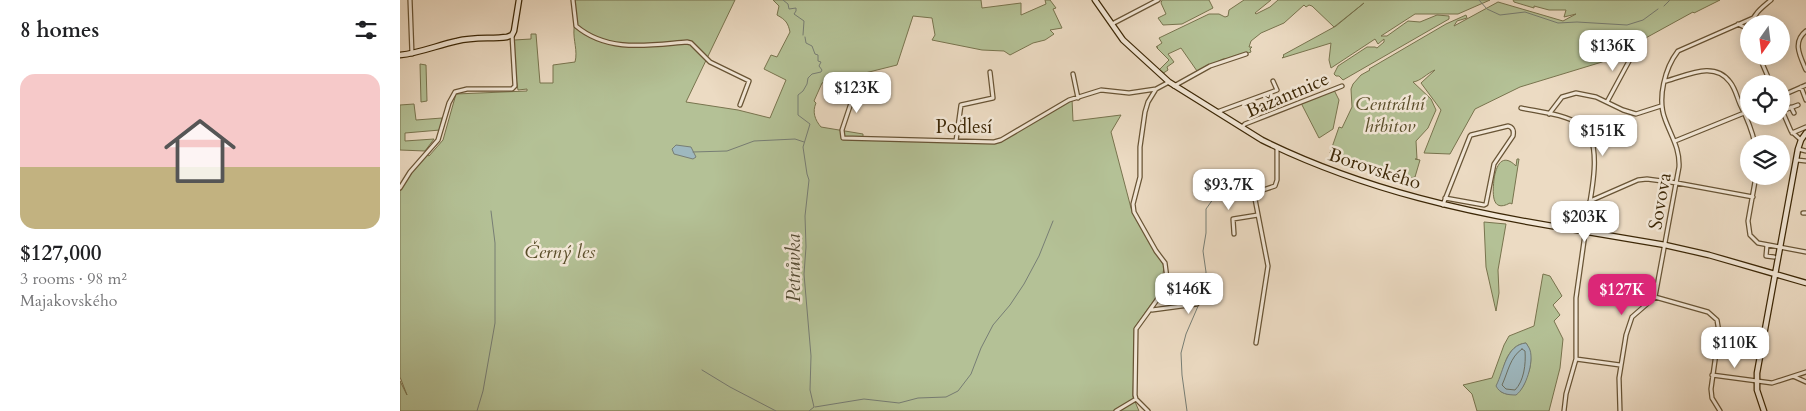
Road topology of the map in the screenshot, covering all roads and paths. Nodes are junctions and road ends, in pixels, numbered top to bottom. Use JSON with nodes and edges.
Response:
{"nodes":[{"id":1,"x":410,"y":0,"type":"edge"},
{"id":2,"x":519,"y":0,"type":"edge"},
{"id":3,"x":573,"y":0,"type":"edge"},
{"id":4,"x":1095,"y":0,"type":"edge"},
{"id":5,"x":1158,"y":0,"type":"edge"},
{"id":6,"x":1771,"y":0,"type":"edge"},
{"id":7,"x":1756,"y":15,"type":"edge"},
{"id":8,"x":1740,"y":23,"type":"edge"},
{"id":9,"x":1111,"y":24,"type":"junction"},
{"id":10,"x":1737,"y":24,"type":"junction"},
{"id":11,"x":1740,"y":25,"type":"edge"},
{"id":12,"x":1806,"y":31,"type":"edge"},
{"id":13,"x":512,"y":35,"type":"junction"},
{"id":14,"x":1634,"y":52,"type":"dead end"},
{"id":15,"x":412,"y":54,"type":"junction"},
{"id":16,"x":1246,"y":54,"type":"dead end"},
{"id":17,"x":400,"y":55,"type":"edge"},
{"id":18,"x":1806,"y":70,"type":"edge"},
{"id":19,"x":990,"y":72,"type":"dead end"},
{"id":20,"x":1072,"y":74,"type":"dead end"},
{"id":21,"x":1273,"y":81,"type":"dead end"},
{"id":22,"x":1170,"y":82,"type":"junction"},
{"id":23,"x":1665,"y":82,"type":"junction"},
{"id":24,"x":1806,"y":85,"type":"edge"},
{"id":25,"x":1174,"y":86,"type":"junction"},
{"id":26,"x":1342,"y":86,"type":"dead end"},
{"id":27,"x":1801,"y":87,"type":"junction"},
{"id":28,"x":856,"y":88,"type":"dead end"},
{"id":29,"x":1156,"y":89,"type":"junction"},
{"id":30,"x":1790,"y":92,"type":"edge"},
{"id":31,"x":1078,"y":98,"type":"junction"},
{"id":32,"x":1806,"y":100,"type":"edge"},
{"id":33,"x":1607,"y":102,"type":"junction"},
{"id":34,"x":1740,"y":103,"type":"edge"},
{"id":35,"x":740,"y":105,"type":"dead end"},
{"id":36,"x":1798,"y":105,"type":"dead end"},
{"id":37,"x":1661,"y":106,"type":"junction"},
{"id":38,"x":1792,"y":107,"type":"joint"},
{"id":39,"x":1521,"y":108,"type":"dead end"},
{"id":40,"x":1216,"y":112,"type":"junction"},
{"id":41,"x":1794,"y":113,"type":"dead end"},
{"id":42,"x":1549,"y":114,"type":"junction"},
{"id":43,"x":1740,"y":115,"type":"edge"},
{"id":44,"x":1789,"y":125,"type":"edge"},
{"id":45,"x":1242,"y":127,"type":"junction"},
{"id":46,"x":1806,"y":127,"type":"edge"},
{"id":47,"x":1792,"y":133,"type":"junction"},
{"id":48,"x":1806,"y":133,"type":"edge"},
{"id":49,"x":1801,"y":140,"type":"junction"},
{"id":50,"x":1676,"y":141,"type":"junction"},
{"id":51,"x":956,"y":142,"type":"junction"},
{"id":52,"x":1277,"y":148,"type":"junction"},
{"id":53,"x":1798,"y":149,"type":"junction"},
{"id":54,"x":1806,"y":151,"type":"edge"},
{"id":55,"x":1797,"y":160,"type":"junction"},
{"id":56,"x":1806,"y":161,"type":"edge"},
{"id":57,"x":1677,"y":182,"type":"junction"},
{"id":58,"x":1755,"y":185,"type":"edge"},
{"id":59,"x":400,"y":188,"type":"edge"},
{"id":60,"x":1753,"y":197,"type":"junction"},
{"id":61,"x":1445,"y":198,"type":"junction"},
{"id":62,"x":1590,"y":201,"type":"junction"},
{"id":63,"x":1574,"y":204,"type":"dead end"},
{"id":64,"x":1442,"y":205,"type":"junction"},
{"id":65,"x":1258,"y":214,"type":"junction"},
{"id":66,"x":1569,"y":229,"type":"junction"},
{"id":67,"x":1585,"y":232,"type":"junction"},
{"id":68,"x":1234,"y":234,"type":"dead end"},
{"id":69,"x":1767,"y":244,"type":"junction"},
{"id":70,"x":1665,"y":245,"type":"junction"},
{"id":71,"x":1780,"y":247,"type":"junction"},
{"id":72,"x":1806,"y":252,"type":"edge"},
{"id":73,"x":1774,"y":257,"type":"dead end"},
{"id":74,"x":1774,"y":274,"type":"junction"},
{"id":75,"x":1806,"y":283,"type":"edge"},
{"id":76,"x":1198,"y":290,"type":"dead end"},
{"id":77,"x":1655,"y":297,"type":"junction"},
{"id":78,"x":1151,"y":310,"type":"junction"},
{"id":79,"x":1256,"y":342,"type":"dead end"},
{"id":80,"x":1576,"y":360,"type":"junction"},
{"id":81,"x":1620,"y":365,"type":"junction"},
{"id":82,"x":1806,"y":372,"type":"edge"},
{"id":83,"x":1712,"y":375,"type":"junction"},
{"id":84,"x":1795,"y":376,"type":"junction"},
{"id":85,"x":1756,"y":381,"type":"junction"},
{"id":86,"x":1806,"y":382,"type":"edge"},
{"id":87,"x":1136,"y":399,"type":"junction"},
{"id":88,"x":1116,"y":411,"type":"edge"},
{"id":89,"x":1148,"y":411,"type":"edge"},
{"id":90,"x":1564,"y":411,"type":"edge"},
{"id":91,"x":1620,"y":411,"type":"edge"},
{"id":92,"x":1720,"y":411,"type":"edge"},
{"id":93,"x":1764,"y":411,"type":"edge"}],
"edges":[{"from":1,"to":15,"type":"street"},
{"from":2,"to":13,"type":"main road"},
{"from":3,"to":35,"type":"street"},
{"from":4,"to":9,"type":"main road","name":"Borovského"},
{"from":5,"to":9,"type":"street"},
{"from":6,"to":7,"type":"street"},
{"from":8,"to":10,"type":"street"},
{"from":9,"to":22,"type":"main road","name":"Borovského"},
{"from":10,"to":11,"type":"street"},
{"from":10,"to":23,"type":"street"},
{"from":12,"to":18,"type":"street"},
{"from":13,"to":15,"type":"main road"},
{"from":13,"to":59,"type":"street"},
{"from":14,"to":33,"type":"street"},
{"from":15,"to":17,"type":"main road"},
{"from":16,"to":25,"type":"street"},
{"from":19,"to":51,"type":"street"},
{"from":20,"to":31,"type":"street"},
{"from":21,"to":40,"type":"street"},
{"from":22,"to":25,"type":"main road","name":"Borovského"},
{"from":22,"to":29,"type":"street","name":"Podlesí"},
{"from":23,"to":34,"type":"street"},
{"from":23,"to":37,"type":"street"},
{"from":24,"to":27,"type":"street"},
{"from":25,"to":40,"type":"main road","name":"Borovského"},
{"from":26,"to":45,"type":"street","name":"Bažantnice"},
{"from":27,"to":30,"type":"street"},
{"from":27,"to":32,"type":"street"},
{"from":28,"to":51,"type":"street","name":"Podlesí"},
{"from":29,"to":31,"type":"street","name":"Podlesí"},
{"from":29,"to":78,"type":"street"},
{"from":31,"to":51,"type":"street","name":"Podlesí"},
{"from":33,"to":37,"type":"street"},
{"from":33,"to":42,"type":"street"},
{"from":36,"to":38,"type":"street"},
{"from":37,"to":50,"type":"street","name":"Sovova"},
{"from":38,"to":41,"type":"street"},
{"from":39,"to":42,"type":"street"},
{"from":40,"to":45,"type":"main road","name":"Borovského"},
{"from":42,"to":62,"type":"street"},
{"from":43,"to":50,"type":"street"},
{"from":44,"to":47,"type":"street"},
{"from":45,"to":52,"type":"main road","name":"Borovského"},
{"from":46,"to":47,"type":"street"},
{"from":47,"to":49,"type":"street"},
{"from":48,"to":49,"type":"main road"},
{"from":49,"to":53,"type":"main road"},
{"from":50,"to":57,"type":"street","name":"Sovova"},
{"from":52,"to":64,"type":"main road","name":"Borovského"},
{"from":52,"to":65,"type":"street"},
{"from":53,"to":54,"type":"street"},
{"from":53,"to":55,"type":"main road"},
{"from":55,"to":56,"type":"street"},
{"from":55,"to":71,"type":"main road"},
{"from":57,"to":60,"type":"street"},
{"from":57,"to":62,"type":"street"},
{"from":57,"to":70,"type":"street","name":"Sovova"},
{"from":58,"to":60,"type":"street"},
{"from":60,"to":69,"type":"street"},
{"from":61,"to":61,"type":"street"},
{"from":61,"to":64,"type":"street"},
{"from":62,"to":67,"type":"street"},
{"from":63,"to":66,"type":"street"},
{"from":64,"to":66,"type":"main road","name":"Borovského"},
{"from":65,"to":68,"type":"street"},
{"from":65,"to":79,"type":"street"},
{"from":66,"to":67,"type":"main road","name":"Borovského"},
{"from":67,"to":70,"type":"main road","name":"Borovského"},
{"from":67,"to":80,"type":"street"},
{"from":69,"to":71,"type":"street"},
{"from":69,"to":73,"type":"street"},
{"from":70,"to":74,"type":"main road","name":"Borovského"},
{"from":70,"to":77,"type":"street","name":"Sovova"},
{"from":71,"to":72,"type":"street"},
{"from":71,"to":74,"type":"main road"},
{"from":74,"to":75,"type":"main road","name":"Borovského"},
{"from":74,"to":85,"type":"main road"},
{"from":76,"to":78,"type":"street"},
{"from":77,"to":81,"type":"street"},
{"from":77,"to":83,"type":"street"},
{"from":78,"to":87,"type":"street"},
{"from":80,"to":81,"type":"street"},
{"from":80,"to":90,"type":"street"},
{"from":81,"to":91,"type":"street"},
{"from":82,"to":84,"type":"street"},
{"from":83,"to":85,"type":"street"},
{"from":83,"to":92,"type":"street"},
{"from":84,"to":85,"type":"street"},
{"from":84,"to":86,"type":"street"},
{"from":85,"to":93,"type":"main road"},
{"from":87,"to":88,"type":"street"},
{"from":87,"to":89,"type":"street"}]}
